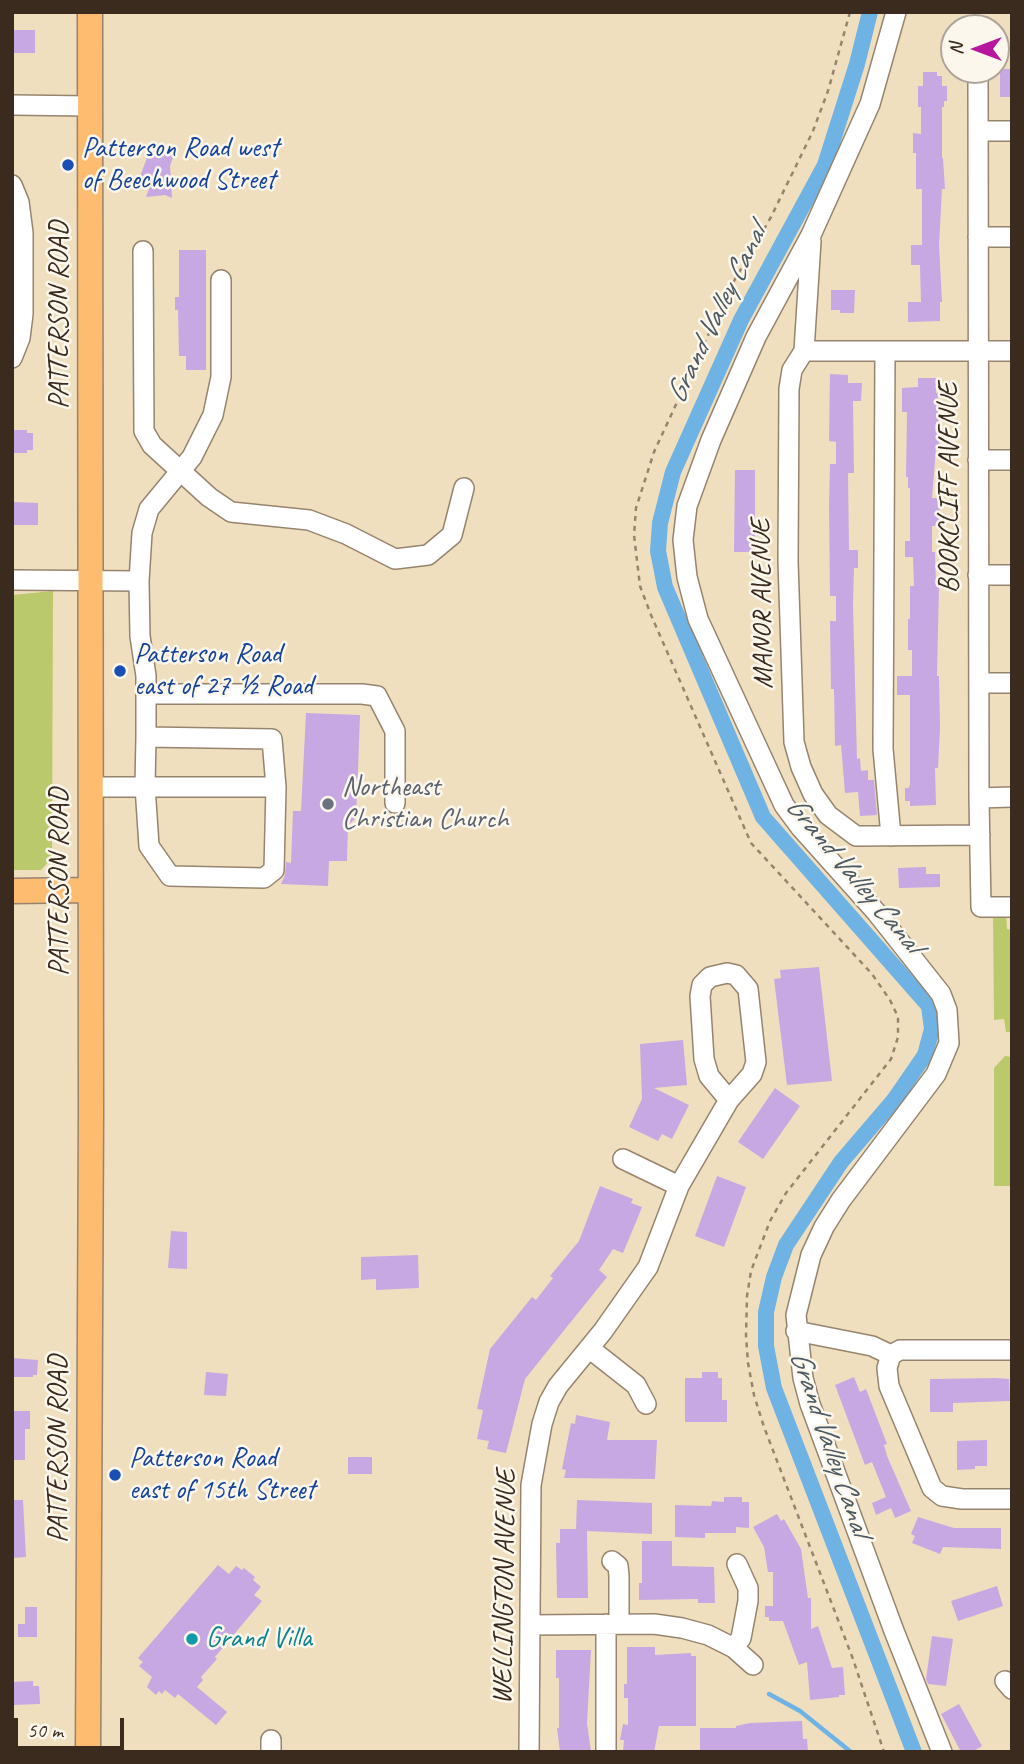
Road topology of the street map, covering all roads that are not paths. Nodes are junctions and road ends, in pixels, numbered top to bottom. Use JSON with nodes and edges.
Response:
{"nodes":[{"id":1,"x":90,"y":12,"type":"edge"},
{"id":2,"x":896,"y":12,"type":"edge"},
{"id":3,"x":978,"y":84,"type":"edge"},
{"id":4,"x":12,"y":105,"type":"edge"},
{"id":5,"x":90,"y":106,"type":"junction"},
{"id":6,"x":979,"y":131,"type":"junction"},
{"id":7,"x":1012,"y":131,"type":"edge"},
{"id":8,"x":12,"y":185,"type":"edge"},
{"id":9,"x":811,"y":235,"type":"junction"},
{"id":10,"x":978,"y":237,"type":"junction"},
{"id":11,"x":1012,"y":237,"type":"edge"},
{"id":12,"x":143,"y":251,"type":"dead end"},
{"id":13,"x":221,"y":280,"type":"dead end"},
{"id":14,"x":804,"y":351,"type":"junction"},
{"id":15,"x":885,"y":351,"type":"junction"},
{"id":16,"x":978,"y":351,"type":"junction"},
{"id":17,"x":1012,"y":351,"type":"edge"},
{"id":18,"x":12,"y":358,"type":"edge"},
{"id":19,"x":978,"y":460,"type":"junction"},
{"id":20,"x":1012,"y":460,"type":"edge"},
{"id":21,"x":180,"y":472,"type":"junction"},
{"id":22,"x":464,"y":488,"type":"dead end"},
{"id":23,"x":978,"y":575,"type":"junction"},
{"id":24,"x":1012,"y":575,"type":"edge"},
{"id":25,"x":90,"y":579,"type":"junction"},
{"id":26,"x":12,"y":580,"type":"edge"},
{"id":27,"x":139,"y":581,"type":"junction"},
{"id":28,"x":979,"y":683,"type":"junction"},
{"id":29,"x":1012,"y":683,"type":"edge"},
{"id":30,"x":146,"y":694,"type":"junction"},
{"id":31,"x":146,"y":737,"type":"junction"},
{"id":32,"x":145,"y":786,"type":"junction"},
{"id":33,"x":90,"y":787,"type":"junction"},
{"id":34,"x":276,"y":787,"type":"junction"},
{"id":35,"x":1012,"y":797,"type":"edge"},
{"id":36,"x":979,"y":798,"type":"junction"},
{"id":37,"x":395,"y":803,"type":"dead end"},
{"id":38,"x":979,"y":835,"type":"junction"},
{"id":39,"x":891,"y":836,"type":"junction"},
{"id":40,"x":90,"y":890,"type":"junction"},
{"id":41,"x":12,"y":891,"type":"edge"},
{"id":42,"x":1012,"y":907,"type":"edge"},
{"id":43,"x":729,"y":1100,"type":"junction"},
{"id":44,"x":623,"y":1158,"type":"dead end"},
{"id":45,"x":679,"y":1186,"type":"junction"},
{"id":46,"x":796,"y":1331,"type":"junction"},
{"id":47,"x":589,"y":1348,"type":"junction"},
{"id":48,"x":1012,"y":1350,"type":"edge"},
{"id":49,"x":891,"y":1355,"type":"junction"},
{"id":50,"x":646,"y":1404,"type":"dead end"},
{"id":51,"x":1012,"y":1499,"type":"edge"},
{"id":52,"x":612,"y":1561,"type":"dead end"},
{"id":53,"x":737,"y":1564,"type":"dead end"},
{"id":54,"x":612,"y":1624,"type":"junction"},
{"id":55,"x":530,"y":1625,"type":"junction"},
{"id":56,"x":734,"y":1648,"type":"junction"},
{"id":57,"x":753,"y":1665,"type":"dead end"},
{"id":58,"x":88,"y":1752,"type":"edge"},
{"id":59,"x":529,"y":1752,"type":"edge"},
{"id":60,"x":606,"y":1752,"type":"edge"},
{"id":61,"x":942,"y":1752,"type":"edge"}],
"edges":[{"from":1,"to":5,"type":"main road","name":"PATTERSON ROAD"},
{"from":2,"to":9,"type":"street"},
{"from":3,"to":6,"type":"street","name":"BOOKCLIFF AVENUE"},
{"from":4,"to":5,"type":"street"},
{"from":5,"to":25,"type":"main road","name":"PATTERSON ROAD"},
{"from":6,"to":7,"type":"street"},
{"from":6,"to":10,"type":"street","name":"BOOKCLIFF AVENUE"},
{"from":8,"to":18,"type":"street"},
{"from":9,"to":14,"type":"street"},
{"from":9,"to":46,"type":"street"},
{"from":10,"to":11,"type":"street"},
{"from":10,"to":16,"type":"street","name":"BOOKCLIFF AVENUE"},
{"from":12,"to":21,"type":"street"},
{"from":13,"to":21,"type":"street"},
{"from":14,"to":15,"type":"street"},
{"from":14,"to":39,"type":"street","name":"MANOR AVENUE"},
{"from":15,"to":16,"type":"street"},
{"from":15,"to":39,"type":"street"},
{"from":16,"to":17,"type":"street"},
{"from":16,"to":19,"type":"street","name":"BOOKCLIFF AVENUE"},
{"from":19,"to":20,"type":"street"},
{"from":19,"to":23,"type":"street","name":"BOOKCLIFF AVENUE"},
{"from":21,"to":22,"type":"street"},
{"from":21,"to":27,"type":"street"},
{"from":23,"to":24,"type":"street"},
{"from":23,"to":28,"type":"street","name":"BOOKCLIFF AVENUE"},
{"from":25,"to":26,"type":"street"},
{"from":25,"to":27,"type":"street"},
{"from":25,"to":33,"type":"main road","name":"PATTERSON ROAD"},
{"from":27,"to":30,"type":"street"},
{"from":28,"to":29,"type":"street"},
{"from":28,"to":36,"type":"street","name":"BOOKCLIFF AVENUE"},
{"from":30,"to":31,"type":"street"},
{"from":30,"to":37,"type":"street"},
{"from":31,"to":32,"type":"street"},
{"from":31,"to":34,"type":"street"},
{"from":32,"to":33,"type":"street"},
{"from":32,"to":34,"type":"street"},
{"from":32,"to":34,"type":"street"},
{"from":33,"to":40,"type":"main road","name":"PATTERSON ROAD"},
{"from":35,"to":36,"type":"street"},
{"from":36,"to":38,"type":"street","name":"BOOKCLIFF AVENUE"},
{"from":38,"to":39,"type":"street"},
{"from":38,"to":42,"type":"street","name":"BOOKCLIFF AVENUE"},
{"from":40,"to":41,"type":"main road"},
{"from":40,"to":58,"type":"main road","name":"PATTERSON ROAD"},
{"from":43,"to":43,"type":"street","name":"WELLINGTON AVENUE"},
{"from":43,"to":45,"type":"street","name":"WELLINGTON AVENUE"},
{"from":44,"to":45,"type":"street"},
{"from":45,"to":47,"type":"street","name":"WELLINGTON AVENUE"},
{"from":46,"to":49,"type":"street"},
{"from":46,"to":61,"type":"street"},
{"from":47,"to":50,"type":"street"},
{"from":47,"to":55,"type":"street","name":"WELLINGTON AVENUE"},
{"from":48,"to":49,"type":"street"},
{"from":49,"to":51,"type":"street"},
{"from":52,"to":54,"type":"street"},
{"from":53,"to":56,"type":"street"},
{"from":54,"to":55,"type":"street"},
{"from":54,"to":56,"type":"street"},
{"from":54,"to":60,"type":"street"},
{"from":55,"to":59,"type":"street","name":"WELLINGTON AVENUE"},
{"from":56,"to":57,"type":"street"}]}
